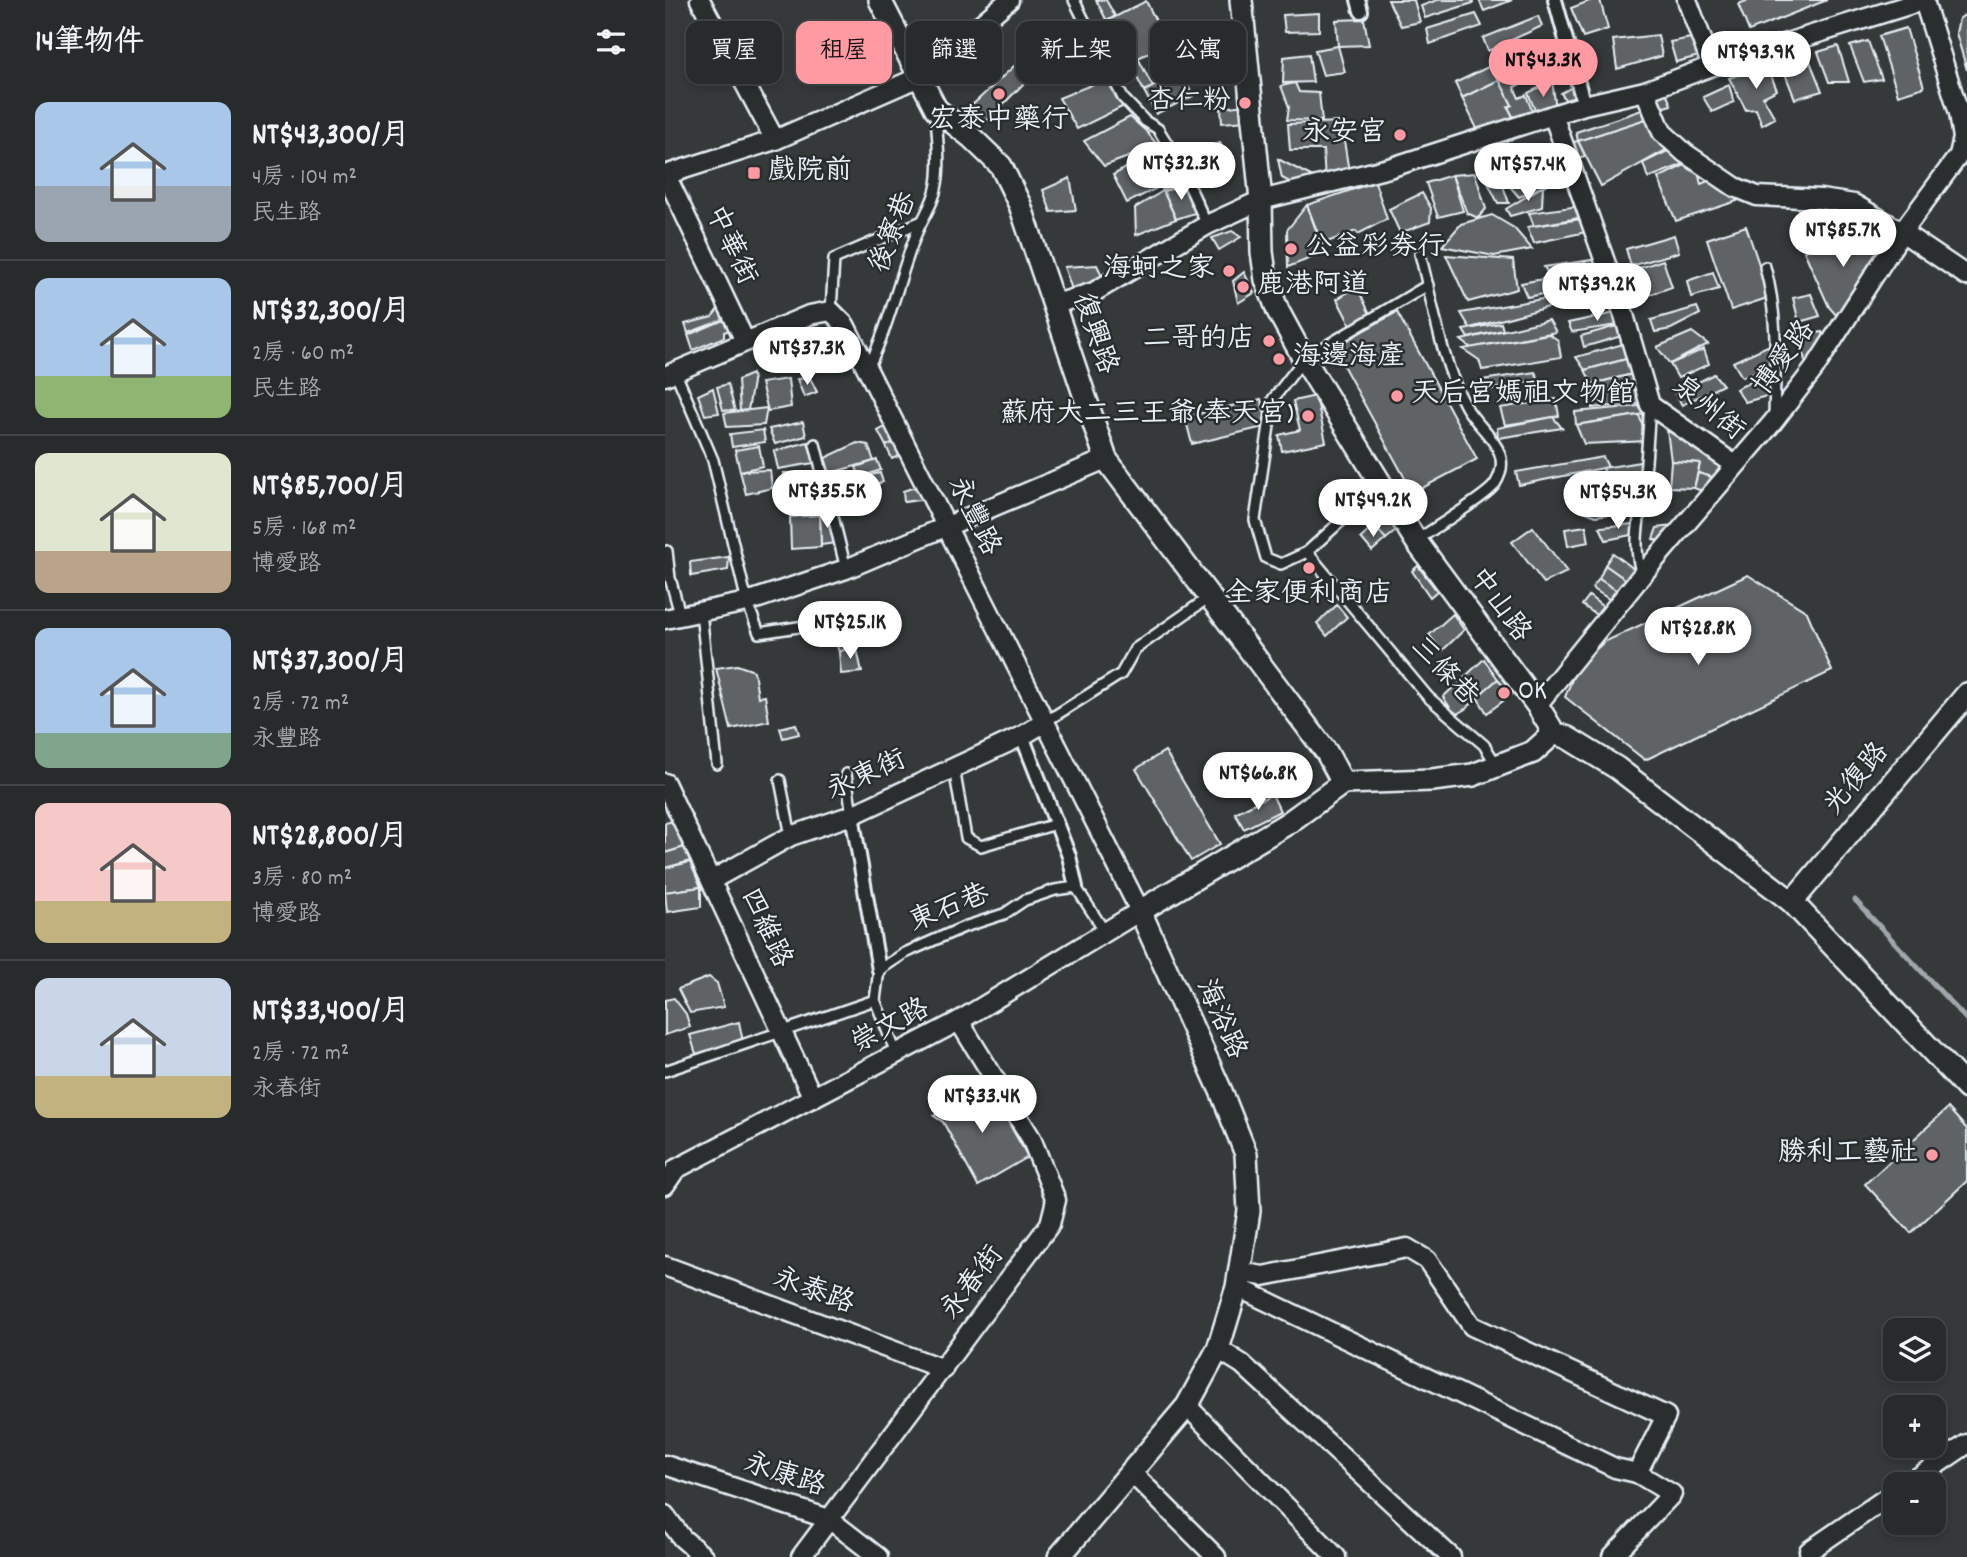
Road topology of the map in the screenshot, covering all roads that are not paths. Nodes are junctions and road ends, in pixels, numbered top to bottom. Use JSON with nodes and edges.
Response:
{"nodes":[{"id":1,"x":701,"y":0,"type":"edge"},
{"id":2,"x":880,"y":0,"type":"edge"},
{"id":3,"x":1009,"y":0,"type":"edge"},
{"id":4,"x":1074,"y":0,"type":"edge"},
{"id":5,"x":1241,"y":0,"type":"edge"},
{"id":6,"x":1555,"y":0,"type":"edge"},
{"id":7,"x":1687,"y":0,"type":"edge"},
{"id":8,"x":1925,"y":0,"type":"edge"},
{"id":9,"x":984,"y":21,"type":"edge"},
{"id":10,"x":906,"y":51,"type":"edge"},
{"id":11,"x":1712,"y":66,"type":"junction"},
{"id":12,"x":906,"y":83,"type":"edge"},
{"id":13,"x":923,"y":84,"type":"edge"},
{"id":14,"x":1644,"y":91,"type":"junction"},
{"id":15,"x":1584,"y":105,"type":"junction"},
{"id":16,"x":936,"y":109,"type":"junction"},
{"id":17,"x":1553,"y":116,"type":"junction"},
{"id":18,"x":775,"y":140,"type":"junction"},
{"id":19,"x":666,"y":175,"type":"edge"},
{"id":20,"x":1261,"y":200,"type":"junction"},
{"id":21,"x":920,"y":222,"type":"junction"},
{"id":22,"x":1207,"y":225,"type":"junction"},
{"id":23,"x":1902,"y":232,"type":"junction"},
{"id":24,"x":1420,"y":254,"type":"dead end"},
{"id":25,"x":1765,"y":267,"type":"dead end"},
{"id":26,"x":1967,"y":276,"type":"edge"},
{"id":27,"x":1428,"y":285,"type":"junction"},
{"id":28,"x":1053,"y":305,"type":"junction"},
{"id":29,"x":831,"y":311,"type":"junction"},
{"id":30,"x":745,"y":341,"type":"junction"},
{"id":31,"x":1304,"y":359,"type":"junction"},
{"id":32,"x":868,"y":368,"type":"junction"},
{"id":33,"x":670,"y":373,"type":"edge"},
{"id":34,"x":1650,"y":405,"type":"junction"},
{"id":35,"x":1773,"y":422,"type":"junction"},
{"id":36,"x":815,"y":444,"type":"dead end"},
{"id":37,"x":1106,"y":460,"type":"junction"},
{"id":38,"x":1735,"y":466,"type":"junction"},
{"id":39,"x":1381,"y":485,"type":"junction"},
{"id":40,"x":948,"y":527,"type":"junction"},
{"id":41,"x":1416,"y":541,"type":"junction"},
{"id":42,"x":667,"y":551,"type":"edge"},
{"id":43,"x":1307,"y":552,"type":"junction"},
{"id":44,"x":846,"y":569,"type":"junction"},
{"id":45,"x":1642,"y":575,"type":"junction"},
{"id":46,"x":1210,"y":597,"type":"junction"},
{"id":47,"x":747,"y":602,"type":"junction"},
{"id":48,"x":701,"y":612,"type":"junction"},
{"id":49,"x":673,"y":617,"type":"edge"},
{"id":50,"x":811,"y":625,"type":"dead end"},
{"id":51,"x":1967,"y":694,"type":"edge"},
{"id":52,"x":1537,"y":705,"type":"junction"},
{"id":53,"x":1045,"y":722,"type":"junction"},
{"id":54,"x":1554,"y":733,"type":"junction"},
{"id":55,"x":1022,"y":736,"type":"junction"},
{"id":56,"x":717,"y":764,"type":"dead end"},
{"id":57,"x":953,"y":766,"type":"junction"},
{"id":58,"x":1497,"y":766,"type":"junction"},
{"id":59,"x":846,"y":774,"type":"dead end"},
{"id":60,"x":780,"y":780,"type":"dead end"},
{"id":61,"x":665,"y":783,"type":"edge"},
{"id":62,"x":1343,"y":783,"type":"junction"},
{"id":63,"x":852,"y":815,"type":"junction"},
{"id":64,"x":1056,"y":824,"type":"junction"},
{"id":65,"x":791,"y":836,"type":"junction"},
{"id":66,"x":712,"y":880,"type":"junction"},
{"id":67,"x":1076,"y":887,"type":"junction"},
{"id":68,"x":1792,"y":902,"type":"junction"},
{"id":69,"x":1140,"y":911,"type":"junction"},
{"id":70,"x":1105,"y":932,"type":"junction"},
{"id":71,"x":879,"y":970,"type":"junction"},
{"id":72,"x":876,"y":1000,"type":"junction"},
{"id":73,"x":959,"y":1021,"type":"junction"},
{"id":74,"x":783,"y":1032,"type":"junction"},
{"id":75,"x":898,"y":1055,"type":"junction"},
{"id":76,"x":665,"y":1071,"type":"edge"},
{"id":77,"x":1967,"y":1088,"type":"edge"},
{"id":78,"x":813,"y":1098,"type":"junction"},
{"id":79,"x":671,"y":1162,"type":"edge"},
{"id":80,"x":665,"y":1185,"type":"edge"},
{"id":81,"x":665,"y":1266,"type":"edge"},
{"id":82,"x":1238,"y":1280,"type":"junction"},
{"id":83,"x":1218,"y":1349,"type":"junction"},
{"id":84,"x":943,"y":1369,"type":"junction"},
{"id":85,"x":1187,"y":1406,"type":"junction"},
{"id":86,"x":1967,"y":1444,"type":"edge"},
{"id":87,"x":665,"y":1465,"type":"edge"},
{"id":88,"x":1926,"y":1472,"type":"edge"},
{"id":89,"x":1132,"y":1473,"type":"junction"},
{"id":90,"x":1637,"y":1473,"type":"junction"},
{"id":91,"x":1883,"y":1500,"type":"edge"},
{"id":92,"x":665,"y":1515,"type":"edge"},
{"id":93,"x":829,"y":1519,"type":"junction"},
{"id":94,"x":1809,"y":1551,"type":"dead end"},
{"id":95,"x":703,"y":1557,"type":"edge"},
{"id":96,"x":801,"y":1557,"type":"edge"},
{"id":97,"x":878,"y":1557,"type":"edge"},
{"id":98,"x":1059,"y":1557,"type":"edge"},
{"id":99,"x":1216,"y":1557,"type":"edge"},
{"id":100,"x":1336,"y":1557,"type":"edge"},
{"id":101,"x":1451,"y":1557,"type":"edge"},
{"id":102,"x":1612,"y":1557,"type":"edge"}],
"edges":[{"from":1,"to":18,"type":"street"},
{"from":2,"to":10,"type":"street","name":"復興路"},
{"from":3,"to":9,"type":"street"},
{"from":4,"to":22,"type":"lane"},
{"from":5,"to":20,"type":"street","name":"中山路"},
{"from":6,"to":15,"type":"street"},
{"from":7,"to":11,"type":"street"},
{"from":8,"to":11,"type":"street"},
{"from":8,"to":23,"type":"street","name":"博愛路"},
{"from":11,"to":14,"type":"street"},
{"from":12,"to":18,"type":"street"},
{"from":13,"to":16,"type":"street","name":"復興路"},
{"from":14,"to":15,"type":"street"},
{"from":14,"to":23,"type":"street"},
{"from":15,"to":17,"type":"street"},
{"from":16,"to":21,"type":"lane","name":"後寮巷"},
{"from":16,"to":28,"type":"street","name":"復興路"},
{"from":17,"to":20,"type":"street"},
{"from":17,"to":34,"type":"street","name":"泉州街"},
{"from":18,"to":19,"type":"street"},
{"from":19,"to":30,"type":"street","name":"中華街"},
{"from":20,"to":22,"type":"street"},
{"from":20,"to":31,"type":"street","name":"中山路"},
{"from":21,"to":29,"type":"lane"},
{"from":21,"to":32,"type":"lane","name":"後寮巷"},
{"from":22,"to":28,"type":"street"},
{"from":23,"to":26,"type":"street"},
{"from":23,"to":35,"type":"street","name":"博愛路"},
{"from":24,"to":27,"type":"lane"},
{"from":25,"to":35,"type":"lane"},
{"from":27,"to":31,"type":"lane"},
{"from":27,"to":41,"type":"lane"},
{"from":28,"to":37,"type":"street","name":"復興路"},
{"from":29,"to":30,"type":"street"},
{"from":29,"to":32,"type":"street","name":"永豐路"},
{"from":30,"to":33,"type":"street"},
{"from":31,"to":39,"type":"street","name":"中山路"},
{"from":31,"to":43,"type":"lane"},
{"from":32,"to":40,"type":"street","name":"永豐路"},
{"from":33,"to":47,"type":"lane"},
{"from":34,"to":38,"type":"street","name":"泉州街"},
{"from":34,"to":45,"type":"lane"},
{"from":35,"to":38,"type":"street","name":"博愛路"},
{"from":36,"to":44,"type":"lane"},
{"from":37,"to":40,"type":"street"},
{"from":37,"to":46,"type":"street","name":"復興路"},
{"from":38,"to":45,"type":"street","name":"博愛路"},
{"from":39,"to":41,"type":"street","name":"中山路"},
{"from":39,"to":43,"type":"lane"},
{"from":40,"to":44,"type":"street"},
{"from":40,"to":53,"type":"street","name":"永豐路"},
{"from":41,"to":52,"type":"street","name":"中山路"},
{"from":42,"to":49,"type":"lane"},
{"from":43,"to":58,"type":"lane","name":"三條巷"},
{"from":44,"to":47,"type":"street"},
{"from":45,"to":52,"type":"street","name":"博愛路"},
{"from":46,"to":53,"type":"lane"},
{"from":46,"to":62,"type":"street","name":"復興路"},
{"from":47,"to":48,"type":"street"},
{"from":47,"to":50,"type":"lane"},
{"from":48,"to":49,"type":"street"},
{"from":48,"to":56,"type":"lane"},
{"from":51,"to":68,"type":"street","name":"光復路"},
{"from":52,"to":54,"type":"street","name":"中山路"},
{"from":53,"to":55,"type":"street","name":"永東街"},
{"from":53,"to":69,"type":"street","name":"永豐路"},
{"from":54,"to":58,"type":"street"},
{"from":54,"to":68,"type":"street"},
{"from":55,"to":57,"type":"street","name":"永東街"},
{"from":55,"to":64,"type":"street"},
{"from":57,"to":63,"type":"street","name":"永東街"},
{"from":57,"to":64,"type":"lane"},
{"from":58,"to":62,"type":"street"},
{"from":59,"to":63,"type":"lane"},
{"from":60,"to":65,"type":"lane"},
{"from":61,"to":66,"type":"street","name":"四維路"},
{"from":62,"to":69,"type":"street"},
{"from":63,"to":65,"type":"street","name":"永東街"},
{"from":63,"to":71,"type":"street"},
{"from":64,"to":67,"type":"street"},
{"from":65,"to":66,"type":"street","name":"永東街"},
{"from":66,"to":74,"type":"street","name":"四維路"},
{"from":67,"to":70,"type":"lane"},
{"from":67,"to":71,"type":"lane","name":"東石巷"},
{"from":68,"to":77,"type":"street"},
{"from":69,"to":70,"type":"street","name":"崇文路"},
{"from":69,"to":82,"type":"street","name":"海浴路"},
{"from":70,"to":73,"type":"street","name":"崇文路"},
{"from":71,"to":72,"type":"lane"},
{"from":72,"to":74,"type":"lane"},
{"from":72,"to":75,"type":"lane"},
{"from":73,"to":75,"type":"street","name":"崇文路"},
{"from":73,"to":84,"type":"street","name":"永春街"},
{"from":74,"to":76,"type":"lane"},
{"from":74,"to":78,"type":"street","name":"四維路"},
{"from":75,"to":78,"type":"street","name":"崇文路"},
{"from":78,"to":79,"type":"street","name":"崇文路"},
{"from":79,"to":80,"type":"street","name":"崇文路"},
{"from":81,"to":84,"type":"street","name":"永泰路"},
{"from":82,"to":83,"type":"street","name":"海浴路"},
{"from":82,"to":90,"type":"street"},
{"from":82,"to":90,"type":"street"},
{"from":83,"to":85,"type":"street","name":"海浴路"},
{"from":83,"to":101,"type":"street"},
{"from":84,"to":93,"type":"street","name":"永春街"},
{"from":85,"to":89,"type":"street","name":"海浴路"},
{"from":85,"to":100,"type":"street"},
{"from":86,"to":88,"type":"street"},
{"from":87,"to":93,"type":"street","name":"永康路"},
{"from":89,"to":98,"type":"street","name":"海浴路"},
{"from":89,"to":99,"type":"street"},
{"from":90,"to":102,"type":"street"},
{"from":91,"to":94,"type":"street"},
{"from":92,"to":95,"type":"street"},
{"from":93,"to":96,"type":"street","name":"永春街"},
{"from":93,"to":97,"type":"street","name":"永康路"}]}
